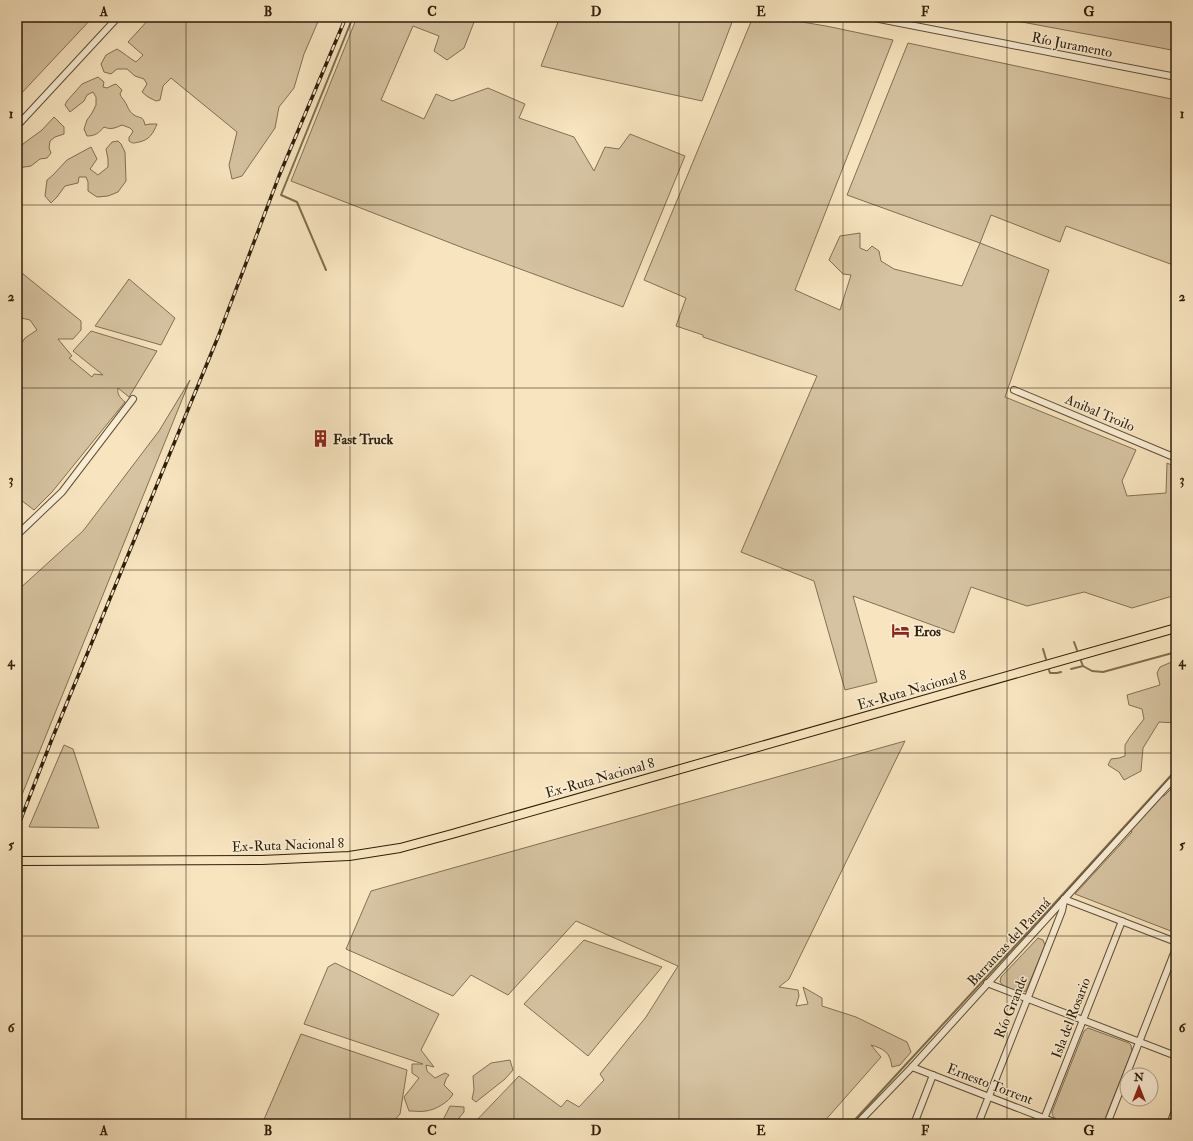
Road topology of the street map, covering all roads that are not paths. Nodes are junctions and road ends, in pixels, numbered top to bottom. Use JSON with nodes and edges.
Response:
{"nodes":[{"id":1,"x":118,"y":17,"type":"edge"},
{"id":2,"x":869,"y":17,"type":"edge"},
{"id":3,"x":1176,"y":77,"type":"edge"},
{"id":4,"x":17,"y":126,"type":"edge"},
{"id":5,"x":1014,"y":390,"type":"dead end"},
{"id":6,"x":133,"y":399,"type":"dead end"},
{"id":7,"x":1176,"y":458,"type":"edge"},
{"id":8,"x":17,"y":535,"type":"edge"},
{"id":9,"x":1176,"y":628,"type":"edge"},
{"id":10,"x":1176,"y":776,"type":"edge"},
{"id":11,"x":17,"y":861,"type":"edge"},
{"id":12,"x":1064,"y":899,"type":"junction"},
{"id":13,"x":1122,"y":921,"type":"junction"},
{"id":14,"x":1176,"y":942,"type":"edge"},
{"id":15,"x":1176,"y":948,"type":"edge"},
{"id":16,"x":987,"y":983,"type":"junction"},
{"id":17,"x":1027,"y":999,"type":"junction"},
{"id":18,"x":1082,"y":1020,"type":"junction"},
{"id":19,"x":1140,"y":1042,"type":"junction"},
{"id":20,"x":1176,"y":1056,"type":"edge"},
{"id":21,"x":912,"y":1067,"type":"junction"},
{"id":22,"x":933,"y":1075,"type":"junction"},
{"id":23,"x":988,"y":1096,"type":"junction"},
{"id":24,"x":1176,"y":1108,"type":"edge"},
{"id":25,"x":1043,"y":1121,"type":"edge"},
{"id":26,"x":857,"y":1124,"type":"edge"},
{"id":27,"x":914,"y":1124,"type":"edge"},
{"id":28,"x":978,"y":1124,"type":"edge"},
{"id":29,"x":1059,"y":1124,"type":"edge"},
{"id":30,"x":1107,"y":1124,"type":"edge"},
{"id":31,"x":1170,"y":1124,"type":"edge"}],
"edges":[{"from":1,"to":4,"type":"street"},
{"from":2,"to":3,"type":"street","name":"Río Juramento"},
{"from":5,"to":7,"type":"street","name":"Anibal Troilo"},
{"from":6,"to":8,"type":"street"},
{"from":9,"to":11,"type":"main road","name":"Ex-Ruta Nacional 8"},
{"from":10,"to":12,"type":"street","name":"Barrancas del Paraná"},
{"from":12,"to":13,"type":"street"},
{"from":12,"to":16,"type":"street","name":"Barrancas del Paraná"},
{"from":12,"to":17,"type":"street","name":"Río Grande"},
{"from":13,"to":14,"type":"street"},
{"from":13,"to":18,"type":"street","name":"Isla del Rosario"},
{"from":15,"to":19,"type":"street"},
{"from":16,"to":17,"type":"street"},
{"from":16,"to":21,"type":"street","name":"Barrancas del Paraná"},
{"from":17,"to":18,"type":"street"},
{"from":17,"to":23,"type":"street","name":"Río Grande"},
{"from":18,"to":19,"type":"street"},
{"from":18,"to":25,"type":"street","name":"Isla del Rosario"},
{"from":19,"to":20,"type":"street"},
{"from":19,"to":30,"type":"street"},
{"from":21,"to":22,"type":"street","name":"Ernesto Torrent"},
{"from":21,"to":26,"type":"street","name":"Barrancas del Paraná"},
{"from":22,"to":23,"type":"street","name":"Ernesto Torrent"},
{"from":22,"to":27,"type":"street"},
{"from":23,"to":25,"type":"street","name":"Ernesto Torrent"},
{"from":23,"to":28,"type":"street","name":"Río Grande"},
{"from":24,"to":31,"type":"street"},
{"from":25,"to":29,"type":"street","name":"Ernesto Torrent"}]}
